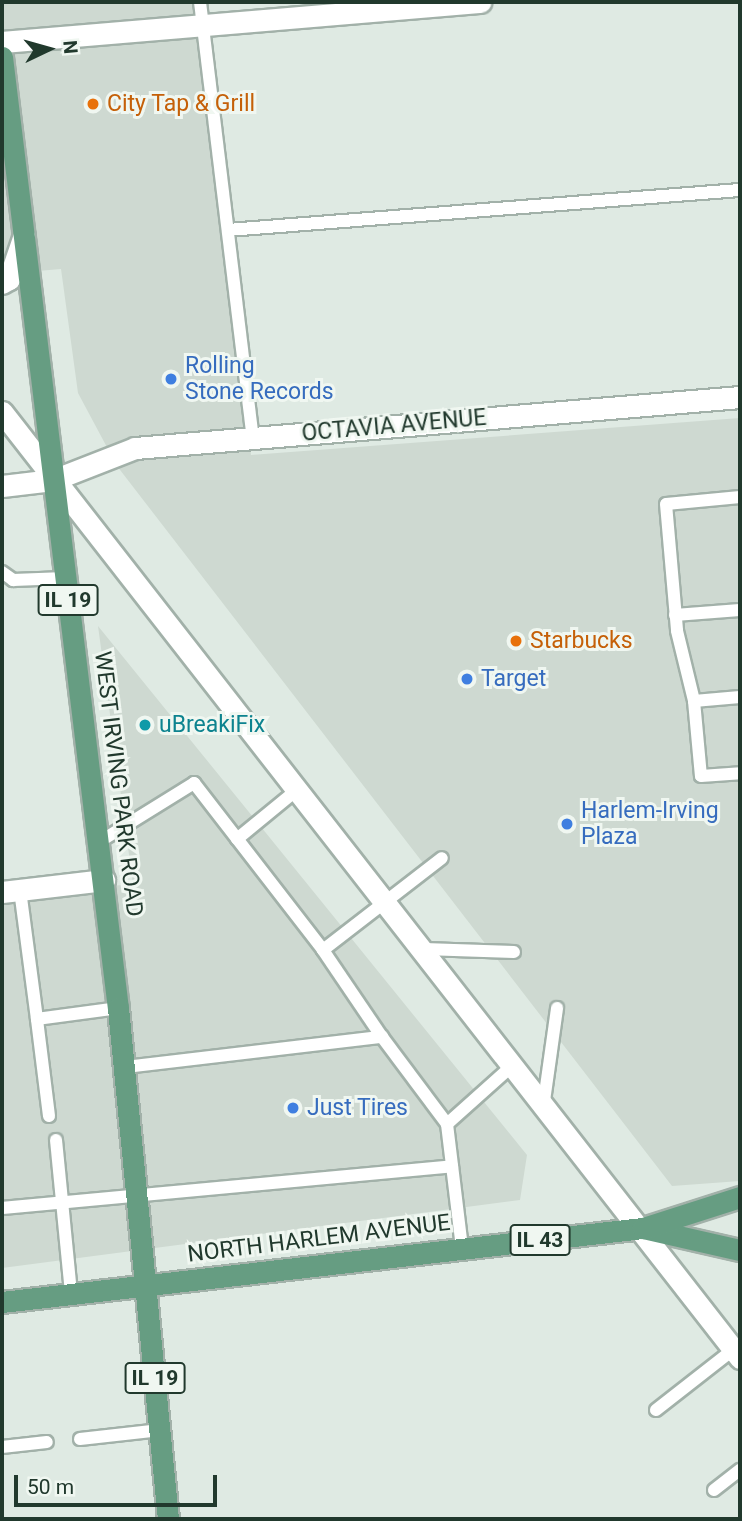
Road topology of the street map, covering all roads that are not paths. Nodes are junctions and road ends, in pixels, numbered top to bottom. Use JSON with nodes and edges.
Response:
{"nodes":[{"id":1,"x":201,"y":2,"type":"edge"},
{"id":2,"x":480,"y":2,"type":"edge"},
{"id":3,"x":203,"y":25,"type":"junction"},
{"id":4,"x":2,"y":42,"type":"edge"},
{"id":5,"x":2,"y":57,"type":"edge"},
{"id":6,"x":740,"y":190,"type":"edge"},
{"id":7,"x":228,"y":230,"type":"junction"},
{"id":8,"x":24,"y":235,"type":"junction"},
{"id":9,"x":2,"y":283,"type":"edge"},
{"id":10,"x":740,"y":397,"type":"edge"},
{"id":11,"x":2,"y":412,"type":"edge"},
{"id":12,"x":253,"y":437,"type":"junction"},
{"id":13,"x":53,"y":480,"type":"junction"},
{"id":14,"x":2,"y":486,"type":"edge"},
{"id":15,"x":740,"y":502,"type":"edge"},
{"id":16,"x":2,"y":572,"type":"edge"},
{"id":17,"x":65,"y":578,"type":"junction"},
{"id":18,"x":740,"y":610,"type":"edge"},
{"id":19,"x":675,"y":615,"type":"junction"},
{"id":20,"x":740,"y":697,"type":"edge"},
{"id":21,"x":694,"y":701,"type":"junction"},
{"id":22,"x":740,"y":773,"type":"edge"},
{"id":23,"x":298,"y":789,"type":"junction"},
{"id":24,"x":237,"y":839,"type":"junction"},
{"id":25,"x":99,"y":842,"type":"junction"},
{"id":26,"x":442,"y":858,"type":"dead end"},
{"id":27,"x":104,"y":880,"type":"junction"},
{"id":28,"x":11,"y":891,"type":"edge"},
{"id":29,"x":386,"y":901,"type":"junction"},
{"id":30,"x":424,"y":949,"type":"junction"},
{"id":31,"x":323,"y":950,"type":"junction"},
{"id":32,"x":514,"y":952,"type":"dead end"},
{"id":33,"x":118,"y":1008,"type":"junction"},
{"id":34,"x":558,"y":1008,"type":"dead end"},
{"id":35,"x":37,"y":1018,"type":"junction"},
{"id":36,"x":383,"y":1037,"type":"junction"},
{"id":37,"x":514,"y":1064,"type":"junction"},
{"id":38,"x":125,"y":1067,"type":"junction"},
{"id":39,"x":544,"y":1101,"type":"junction"},
{"id":40,"x":49,"y":1116,"type":"dead end"},
{"id":41,"x":447,"y":1124,"type":"junction"},
{"id":42,"x":56,"y":1140,"type":"dead end"},
{"id":43,"x":452,"y":1166,"type":"junction"},
{"id":44,"x":139,"y":1192,"type":"junction"},
{"id":45,"x":740,"y":1197,"type":"edge"},
{"id":46,"x":61,"y":1201,"type":"junction"},
{"id":47,"x":2,"y":1208,"type":"edge"},
{"id":48,"x":643,"y":1228,"type":"junction"},
{"id":49,"x":462,"y":1248,"type":"junction"},
{"id":50,"x":740,"y":1250,"type":"edge"},
{"id":51,"x":147,"y":1285,"type":"junction"},
{"id":52,"x":71,"y":1294,"type":"junction"},
{"id":53,"x":2,"y":1302,"type":"edge"},
{"id":54,"x":737,"y":1353,"type":"edge"},
{"id":55,"x":656,"y":1410,"type":"dead end"},
{"id":56,"x":160,"y":1430,"type":"junction"},
{"id":57,"x":80,"y":1439,"type":"dead end"},
{"id":58,"x":47,"y":1442,"type":"dead end"},
{"id":59,"x":2,"y":1447,"type":"edge"},
{"id":60,"x":740,"y":1470,"type":"edge"},
{"id":61,"x":713,"y":1490,"type":"dead end"},
{"id":62,"x":160,"y":1519,"type":"edge"},
{"id":63,"x":168,"y":1519,"type":"edge"}],
"edges":[{"from":1,"to":3,"type":"lane"},
{"from":2,"to":3,"type":"street"},
{"from":3,"to":4,"type":"street"},
{"from":3,"to":7,"type":"lane"},
{"from":5,"to":8,"type":"main road","name":"WEST IRVING PARK ROAD","number":"IL 19"},
{"from":6,"to":7,"type":"lane"},
{"from":7,"to":12,"type":"lane"},
{"from":8,"to":9,"type":"street"},
{"from":8,"to":13,"type":"main road","name":"WEST IRVING PARK ROAD","number":"IL 19"},
{"from":10,"to":12,"type":"street","name":"OCTAVIA AVENUE"},
{"from":11,"to":13,"type":"street"},
{"from":12,"to":13,"type":"street","name":"OCTAVIA AVENUE"},
{"from":13,"to":14,"type":"street","name":"OCTAVIA AVENUE"},
{"from":13,"to":17,"type":"main road","name":"WEST IRVING PARK ROAD","number":"IL 19"},
{"from":13,"to":23,"type":"street"},
{"from":15,"to":19,"type":"lane"},
{"from":16,"to":17,"type":"lane"},
{"from":17,"to":25,"type":"main road","name":"WEST IRVING PARK ROAD","number":"IL 19"},
{"from":18,"to":19,"type":"lane"},
{"from":19,"to":21,"type":"lane"},
{"from":20,"to":21,"type":"lane"},
{"from":21,"to":22,"type":"lane"},
{"from":23,"to":24,"type":"lane"},
{"from":23,"to":29,"type":"street"},
{"from":24,"to":25,"type":"lane"},
{"from":24,"to":31,"type":"lane"},
{"from":25,"to":27,"type":"main road","name":"WEST IRVING PARK ROAD","number":"IL 19"},
{"from":26,"to":29,"type":"lane"},
{"from":27,"to":28,"type":"street"},
{"from":27,"to":33,"type":"main road","name":"WEST IRVING PARK ROAD","number":"IL 19"},
{"from":28,"to":35,"type":"lane"},
{"from":29,"to":30,"type":"street"},
{"from":29,"to":31,"type":"lane"},
{"from":30,"to":32,"type":"lane"},
{"from":30,"to":37,"type":"street"},
{"from":31,"to":36,"type":"lane"},
{"from":33,"to":35,"type":"lane"},
{"from":33,"to":38,"type":"main road","name":"WEST IRVING PARK ROAD","number":"IL 19"},
{"from":34,"to":39,"type":"lane"},
{"from":35,"to":40,"type":"lane"},
{"from":36,"to":38,"type":"lane"},
{"from":36,"to":41,"type":"lane"},
{"from":37,"to":39,"type":"street"},
{"from":37,"to":41,"type":"lane"},
{"from":38,"to":44,"type":"main road","name":"WEST IRVING PARK ROAD","number":"IL 19"},
{"from":39,"to":48,"type":"street"},
{"from":41,"to":43,"type":"lane"},
{"from":42,"to":46,"type":"lane"},
{"from":43,"to":44,"type":"lane"},
{"from":43,"to":49,"type":"lane"},
{"from":44,"to":46,"type":"lane"},
{"from":44,"to":51,"type":"main road","name":"WEST IRVING PARK ROAD","number":"IL 19"},
{"from":45,"to":48,"type":"main road","name":"NORTH HARLEM AVENUE","number":"IL 43"},
{"from":46,"to":47,"type":"lane"},
{"from":46,"to":52,"type":"lane"},
{"from":48,"to":49,"type":"main road","name":"NORTH HARLEM AVENUE","number":"IL 43"},
{"from":48,"to":50,"type":"main road","name":"NORTH HARLEM AVENUE","number":"IL 43"},
{"from":48,"to":54,"type":"street"},
{"from":49,"to":51,"type":"main road","name":"NORTH HARLEM AVENUE","number":"IL 43"},
{"from":51,"to":52,"type":"main road","name":"NORTH HARLEM AVENUE","number":"IL 43"},
{"from":51,"to":56,"type":"main road","name":"WEST IRVING PARK ROAD","number":"IL 19"},
{"from":52,"to":53,"type":"main road","name":"NORTH HARLEM AVENUE","number":"IL 43"},
{"from":54,"to":55,"type":"lane"},
{"from":56,"to":57,"type":"lane"},
{"from":56,"to":63,"type":"main road","name":"WEST IRVING PARK ROAD","number":"IL 19"},
{"from":58,"to":59,"type":"lane"},
{"from":60,"to":61,"type":"lane"},
{"from":62,"to":63,"type":"lane"}]}
